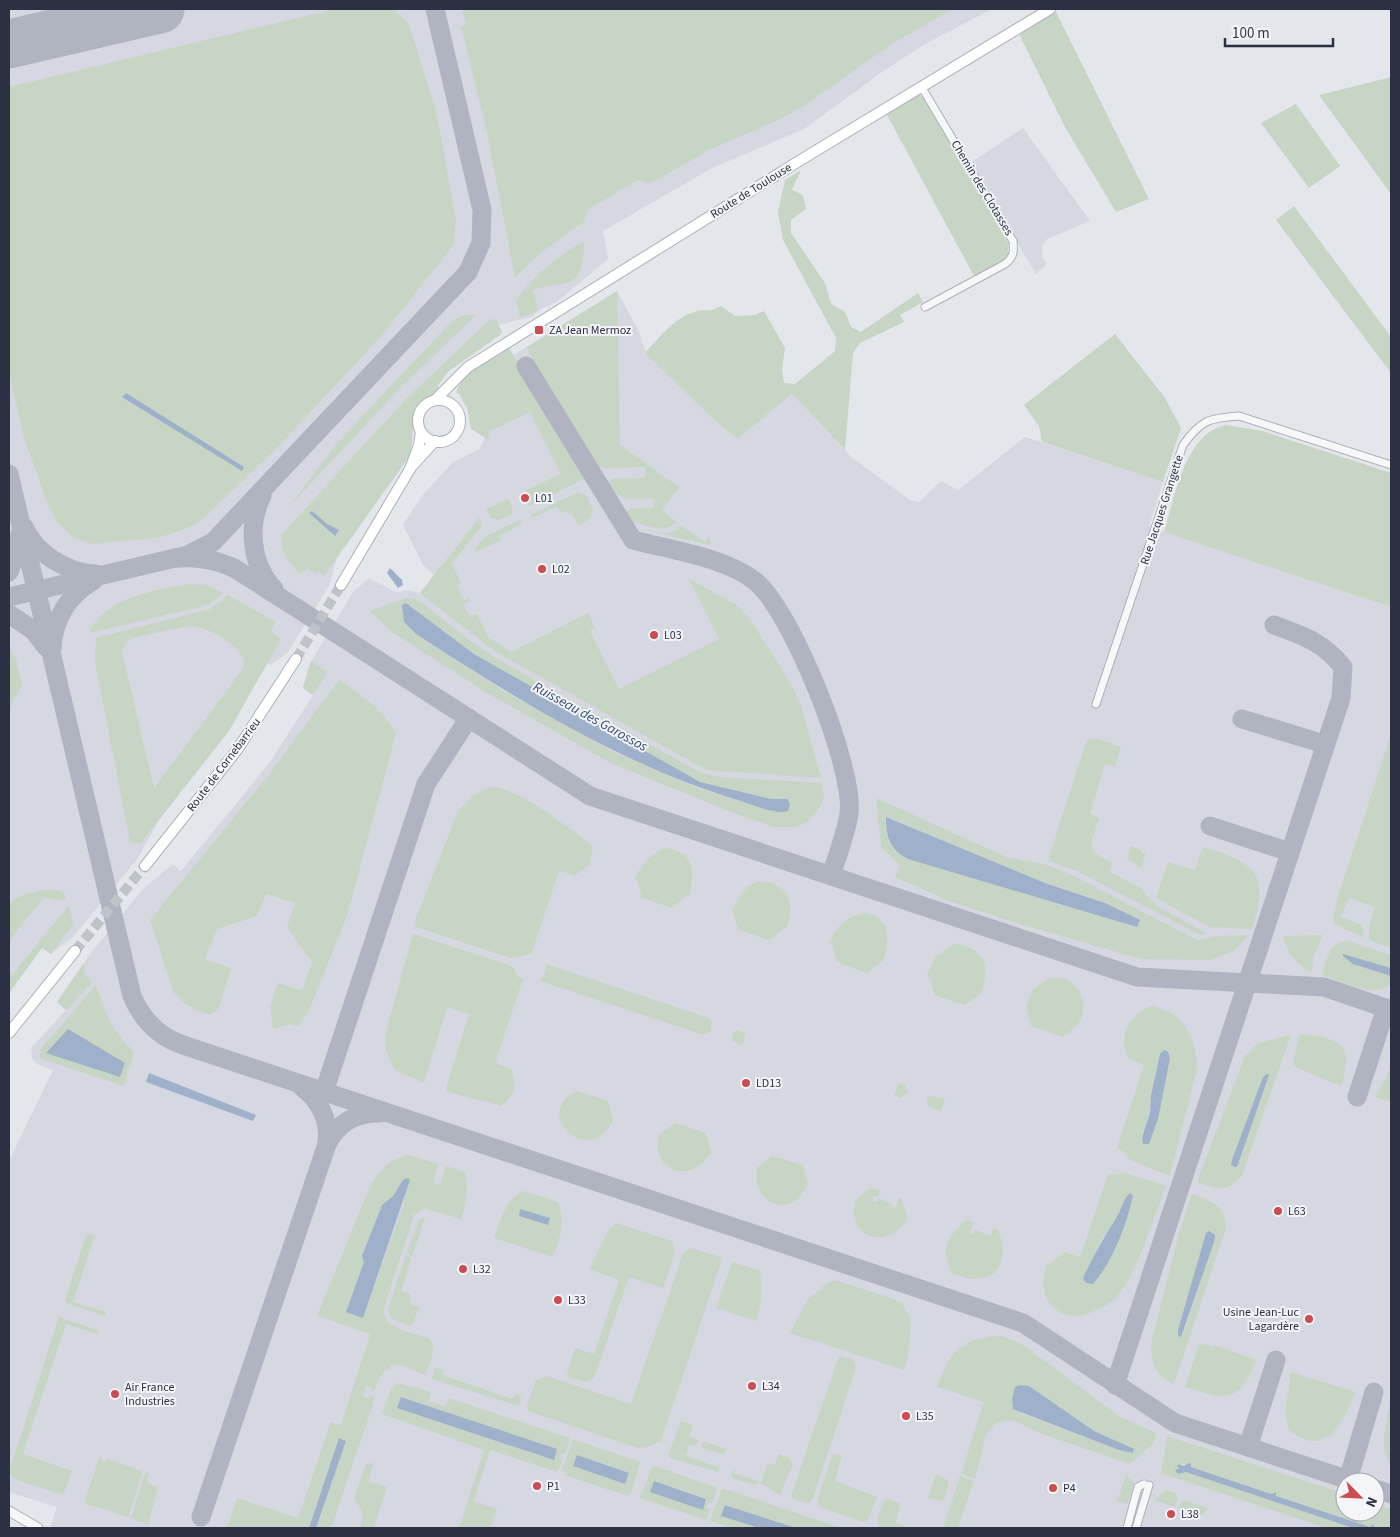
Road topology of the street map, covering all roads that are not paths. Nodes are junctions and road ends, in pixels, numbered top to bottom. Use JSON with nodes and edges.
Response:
{"nodes":[{"id":1,"x":1050,"y":9,"type":"edge"},
{"id":2,"x":921,"y":86,"type":"junction"},
{"id":3,"x":926,"y":307,"type":"dead end"},
{"id":4,"x":455,"y":378,"type":"junction"},
{"id":5,"x":435,"y":400,"type":"junction"},
{"id":6,"x":453,"y":405,"type":"junction"},
{"id":7,"x":421,"y":432,"type":"junction"},
{"id":8,"x":435,"y":442,"type":"junction"},
{"id":9,"x":1391,"y":465,"type":"edge"},
{"id":10,"x":410,"y":469,"type":"junction"},
{"id":11,"x":341,"y":585,"type":"tunnel mouth"},
{"id":12,"x":296,"y":659,"type":"tunnel mouth"},
{"id":13,"x":1096,"y":704,"type":"dead end"},
{"id":14,"x":145,"y":866,"type":"tunnel mouth"},
{"id":15,"x":75,"y":951,"type":"tunnel mouth"},
{"id":16,"x":9,"y":1033,"type":"edge"},
{"id":17,"x":9,"y":1511,"type":"edge"},
{"id":18,"x":38,"y":1528,"type":"edge"},
{"id":19,"x":1127,"y":1528,"type":"edge"},
{"id":20,"x":1136,"y":1528,"type":"edge"}],
"edges":[{"from":1,"to":2,"type":"main road","name":"Route de Toulouse"},
{"from":2,"to":3,"type":"street","name":"Chemin des Clotasses"},
{"from":2,"to":4,"type":"main road","name":"Route de Toulouse"},
{"from":4,"to":5,"type":"main road","name":"Route de Toulouse"},
{"from":4,"to":6,"type":"main road"},
{"from":5,"to":6,"type":"main road"},
{"from":5,"to":7,"type":"main road"},
{"from":6,"to":8,"type":"main road"},
{"from":7,"to":8,"type":"main road"},
{"from":7,"to":10,"type":"main road"},
{"from":8,"to":10,"type":"main road"},
{"from":9,"to":13,"type":"street","name":"Rue Jacques Grangette"},
{"from":10,"to":11,"type":"main road"},
{"from":12,"to":14,"type":"main road","name":"Route de Cornebarrieu"},
{"from":15,"to":16,"type":"main road"},
{"from":17,"to":18,"type":"street"},
{"from":19,"to":20,"type":"street"}]}
